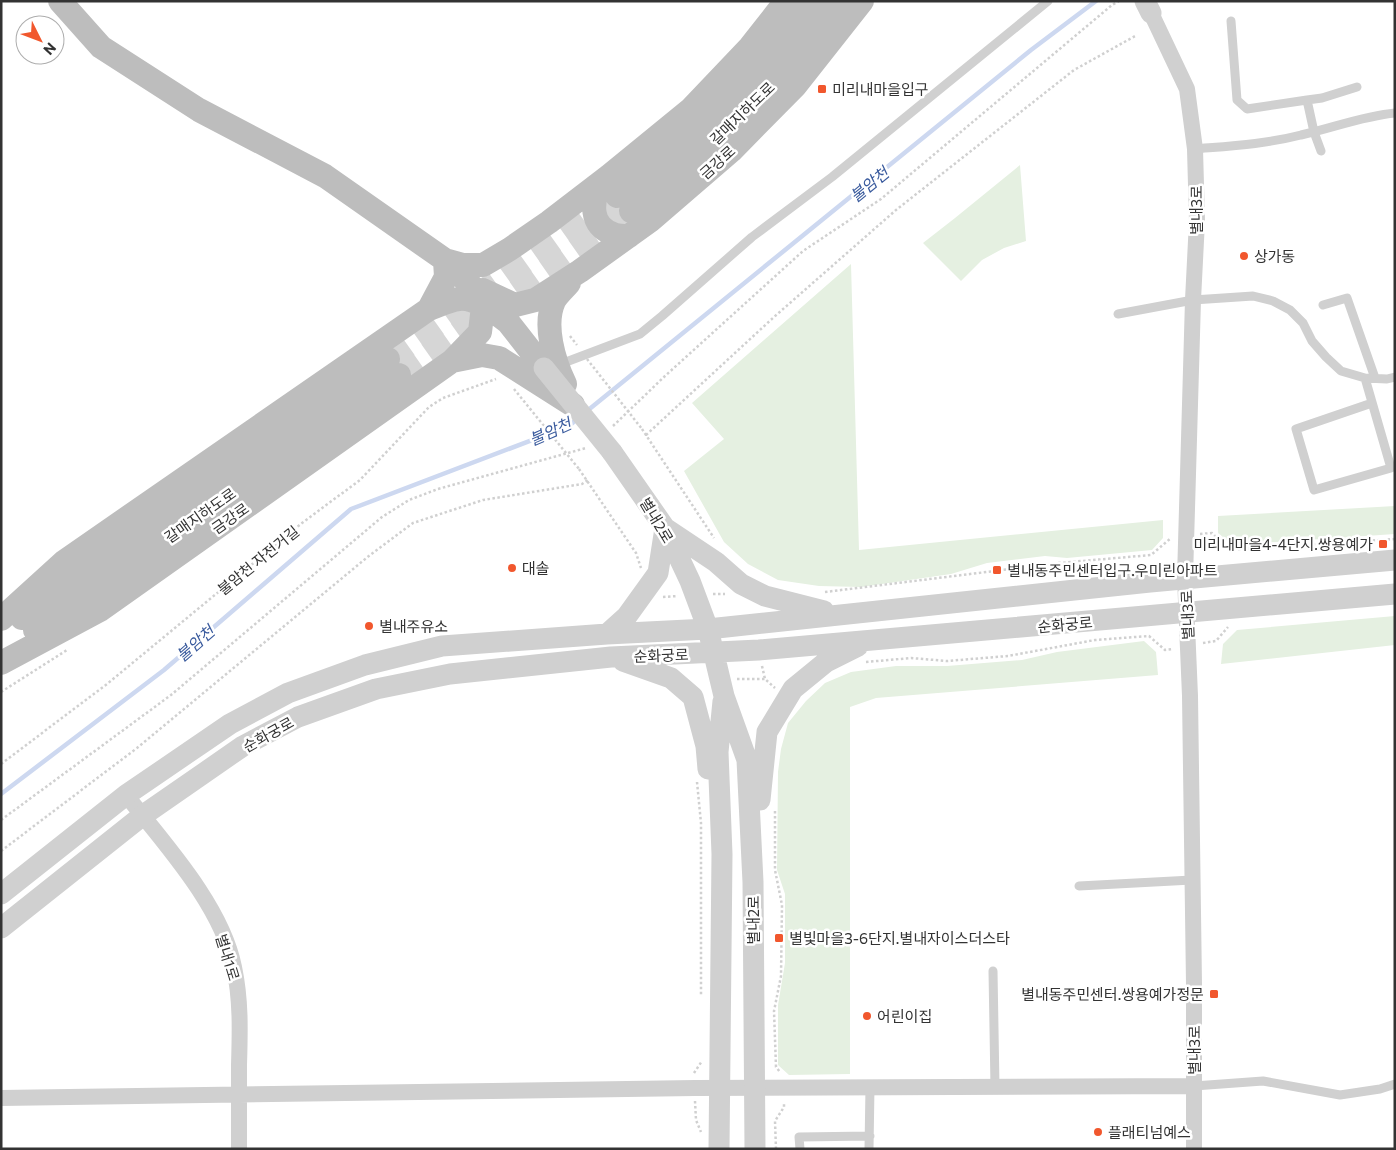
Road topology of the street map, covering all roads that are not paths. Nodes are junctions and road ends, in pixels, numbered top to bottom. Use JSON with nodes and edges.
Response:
{"nodes":[{"id":1,"x":60,"y":1,"type":"edge"},
{"id":2,"x":786,"y":1,"type":"edge"},
{"id":3,"x":814,"y":1,"type":"edge"},
{"id":4,"x":838,"y":1,"type":"edge"},
{"id":5,"x":862,"y":1,"type":"edge"},
{"id":6,"x":1048,"y":1,"type":"edge"},
{"id":7,"x":1148,"y":7,"type":"edge"},
{"id":8,"x":1231,"y":21,"type":"dead end"},
{"id":9,"x":1358,"y":87,"type":"dead end"},
{"id":10,"x":1307,"y":100,"type":"junction"},
{"id":11,"x":1395,"y":113,"type":"edge"},
{"id":12,"x":1314,"y":132,"type":"junction"},
{"id":13,"x":1195,"y":149,"type":"junction"},
{"id":14,"x":1321,"y":150,"type":"dead end"},
{"id":15,"x":616,"y":197,"type":"junction"},
{"id":16,"x":628,"y":236,"type":"junction"},
{"id":17,"x":510,"y":249,"type":"junction"},
{"id":18,"x":445,"y":260,"type":"junction"},
{"id":19,"x":580,"y":271,"type":"junction"},
{"id":20,"x":467,"y":281,"type":"junction"},
{"id":21,"x":1193,"y":300,"type":"junction"},
{"id":22,"x":488,"y":301,"type":"junction"},
{"id":23,"x":1323,"y":305,"type":"dead end"},
{"id":24,"x":429,"y":309,"type":"junction"},
{"id":25,"x":1118,"y":314,"type":"dead end"},
{"id":26,"x":508,"y":322,"type":"junction"},
{"id":27,"x":452,"y":361,"type":"junction"},
{"id":28,"x":393,"y":368,"type":"junction"},
{"id":29,"x":532,"y":374,"type":"junction"},
{"id":30,"x":1395,"y":376,"type":"edge"},
{"id":31,"x":1365,"y":378,"type":"junction"},
{"id":32,"x":1375,"y":378,"type":"junction"},
{"id":33,"x":1372,"y":403,"type":"junction"},
{"id":34,"x":576,"y":407,"type":"junction"},
{"id":35,"x":665,"y":528,"type":"junction"},
{"id":36,"x":1395,"y":560,"type":"edge"},
{"id":37,"x":1185,"y":578,"type":"junction"},
{"id":38,"x":1395,"y":594,"type":"edge"},
{"id":39,"x":1187,"y":613,"type":"junction"},
{"id":40,"x":839,"y":615,"type":"junction"},
{"id":41,"x":1,"y":619,"type":"edge"},
{"id":42,"x":708,"y":628,"type":"junction"},
{"id":43,"x":1,"y":632,"type":"edge"},
{"id":44,"x":607,"y":634,"type":"junction"},
{"id":45,"x":870,"y":640,"type":"junction"},
{"id":46,"x":714,"y":653,"type":"junction"},
{"id":47,"x":1,"y":654,"type":"edge"},
{"id":48,"x":611,"y":657,"type":"junction"},
{"id":49,"x":1,"y":663,"type":"edge"},
{"id":50,"x":724,"y":696,"type":"junction"},
{"id":51,"x":126,"y":795,"type":"junction"},
{"id":52,"x":142,"y":816,"type":"junction"},
{"id":53,"x":722,"y":854,"type":"junction"},
{"id":54,"x":1192,"y":880,"type":"junction"},
{"id":55,"x":753,"y":882,"type":"junction"},
{"id":56,"x":1079,"y":886,"type":"dead end"},
{"id":57,"x":1,"y":894,"type":"edge"},
{"id":58,"x":1,"y":928,"type":"edge"},
{"id":59,"x":993,"y":971,"type":"dead end"},
{"id":60,"x":1395,"y":1084,"type":"edge"},
{"id":61,"x":1194,"y":1086,"type":"junction"},
{"id":62,"x":870,"y":1087,"type":"junction"},
{"id":63,"x":995,"y":1087,"type":"junction"},
{"id":64,"x":719,"y":1088,"type":"junction"},
{"id":65,"x":754,"y":1088,"type":"junction"},
{"id":66,"x":239,"y":1094,"type":"junction"},
{"id":67,"x":1,"y":1098,"type":"edge"},
{"id":68,"x":870,"y":1136,"type":"junction"},
{"id":69,"x":239,"y":1149,"type":"edge"},
{"id":70,"x":719,"y":1149,"type":"edge"},
{"id":71,"x":755,"y":1149,"type":"edge"},
{"id":72,"x":800,"y":1149,"type":"edge"},
{"id":73,"x":870,"y":1149,"type":"edge"},
{"id":74,"x":1194,"y":1149,"type":"edge"}],
"edges":[{"from":1,"to":18,"type":"main road"},
{"from":2,"to":15,"type":"main road"},
{"from":3,"to":15,"type":"main road","name":"갈매지하도로"},
{"from":4,"to":15,"type":"main road","name":"갈매지하도로"},
{"from":5,"to":16,"type":"main road","name":"금강로"},
{"from":6,"to":29,"type":"lane"},
{"from":7,"to":13,"type":"street","name":"별내3로"},
{"from":8,"to":10,"type":"lane"},
{"from":9,"to":10,"type":"lane"},
{"from":10,"to":12,"type":"lane"},
{"from":11,"to":12,"type":"lane"},
{"from":12,"to":13,"type":"lane"},
{"from":12,"to":14,"type":"lane"},
{"from":13,"to":21,"type":"street","name":"별내3로"},
{"from":15,"to":16,"type":"main road"},
{"from":15,"to":17,"type":"main road"},
{"from":16,"to":19,"type":"main road","name":"금강로"},
{"from":17,"to":18,"type":"main road"},
{"from":17,"to":22,"type":"main road"},
{"from":18,"to":20,"type":"main road"},
{"from":18,"to":24,"type":"main road"},
{"from":19,"to":22,"type":"main road","name":"금강로"},
{"from":19,"to":29,"type":"main road"},
{"from":20,"to":22,"type":"main road"},
{"from":20,"to":26,"type":"main road"},
{"from":21,"to":25,"type":"lane"},
{"from":21,"to":31,"type":"lane"},
{"from":21,"to":37,"type":"street","name":"별내3로"},
{"from":22,"to":24,"type":"main road"},
{"from":22,"to":26,"type":"main road"},
{"from":22,"to":27,"type":"main road"},
{"from":23,"to":32,"type":"lane"},
{"from":24,"to":28,"type":"main road","name":"금강로"},
{"from":26,"to":29,"type":"main road"},
{"from":27,"to":28,"type":"main road","name":"금강로"},
{"from":27,"to":29,"type":"main road"},
{"from":28,"to":41,"type":"main road","name":"금강로"},
{"from":28,"to":43,"type":"main road","name":"갈매지하도로"},
{"from":28,"to":47,"type":"main road","name":"갈매지하도로"},
{"from":28,"to":49,"type":"main road","name":"금강로"},
{"from":29,"to":34,"type":"main road","bridge":true},
{"from":29,"to":34,"type":"main road","bridge":true},
{"from":30,"to":32,"type":"lane"},
{"from":31,"to":32,"type":"lane"},
{"from":31,"to":33,"type":"lane"},
{"from":33,"to":33,"type":"lane"},
{"from":34,"to":35,"type":"street","name":"별내2로","bridge":true},
{"from":35,"to":40,"type":"street"},
{"from":35,"to":42,"type":"street","name":"별내2로"},
{"from":35,"to":44,"type":"street"},
{"from":36,"to":37,"type":"street","name":"순화궁로"},
{"from":37,"to":39,"type":"street","name":"별내3로"},
{"from":37,"to":40,"type":"street","name":"순화궁로"},
{"from":38,"to":39,"type":"street","name":"순화궁로"},
{"from":39,"to":45,"type":"street","name":"순화궁로"},
{"from":39,"to":54,"type":"street","name":"별내3로"},
{"from":40,"to":42,"type":"street","name":"순화궁로"},
{"from":42,"to":44,"type":"street","name":"순화궁로"},
{"from":42,"to":46,"type":"street","name":"별내2로"},
{"from":44,"to":51,"type":"street","name":"순화궁로"},
{"from":45,"to":46,"type":"street","name":"순화궁로"},
{"from":45,"to":55,"type":"street"},
{"from":46,"to":48,"type":"street","name":"순화궁로"},
{"from":46,"to":50,"type":"street","name":"별내2로"},
{"from":48,"to":52,"type":"street","name":"순화궁로"},
{"from":48,"to":53,"type":"street"},
{"from":50,"to":53,"type":"street","name":"별내2로"},
{"from":50,"to":55,"type":"street","name":"별내2로"},
{"from":51,"to":52,"type":"street","name":"별내1로"},
{"from":51,"to":57,"type":"street","name":"순화궁로"},
{"from":52,"to":58,"type":"street","name":"순화궁로"},
{"from":52,"to":66,"type":"street","name":"별내1로"},
{"from":53,"to":64,"type":"street","name":"별내2로"},
{"from":54,"to":56,"type":"lane"},
{"from":54,"to":61,"type":"street","name":"별내3로"},
{"from":55,"to":65,"type":"street","name":"별내2로"},
{"from":59,"to":63,"type":"lane"},
{"from":60,"to":61,"type":"lane"},
{"from":61,"to":63,"type":"street"},
{"from":61,"to":74,"type":"street","name":"별내3로"},
{"from":62,"to":63,"type":"street"},
{"from":62,"to":65,"type":"street"},
{"from":62,"to":68,"type":"lane"},
{"from":64,"to":65,"type":"street"},
{"from":64,"to":66,"type":"street"},
{"from":64,"to":70,"type":"street","name":"별내2로"},
{"from":65,"to":71,"type":"street","name":"별내2로"},
{"from":66,"to":67,"type":"street"},
{"from":66,"to":69,"type":"street","name":"별내1로"},
{"from":68,"to":72,"type":"lane"},
{"from":68,"to":73,"type":"lane"}]}
